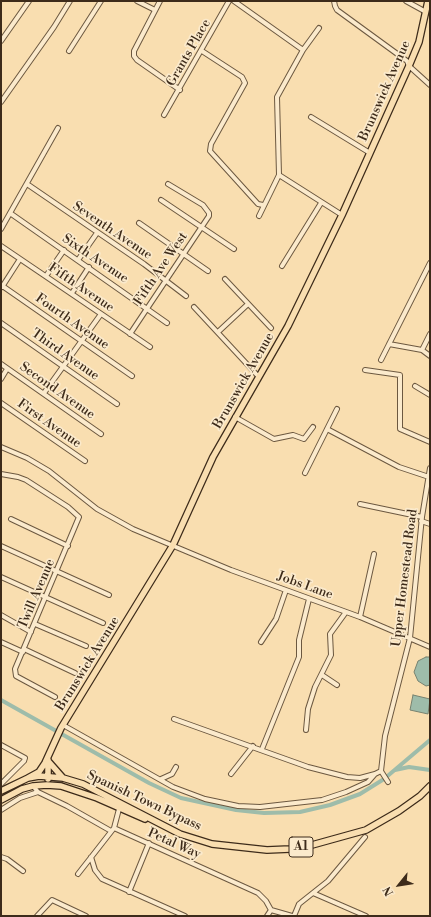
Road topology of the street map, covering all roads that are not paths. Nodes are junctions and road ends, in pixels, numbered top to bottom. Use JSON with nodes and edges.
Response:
{"nodes":[{"id":1,"x":29,"y":1,"type":"edge"},
{"id":2,"x":70,"y":1,"type":"edge"},
{"id":3,"x":101,"y":1,"type":"edge"},
{"id":4,"x":137,"y":1,"type":"edge"},
{"id":5,"x":160,"y":1,"type":"edge"},
{"id":6,"x":230,"y":1,"type":"edge"},
{"id":7,"x":234,"y":1,"type":"edge"},
{"id":8,"x":334,"y":1,"type":"edge"},
{"id":9,"x":406,"y":1,"type":"edge"},
{"id":10,"x":428,"y":1,"type":"edge"},
{"id":11,"x":155,"y":10,"type":"junction"},
{"id":12,"x":426,"y":12,"type":"junction"},
{"id":13,"x":319,"y":28,"type":"dead end"},
{"id":14,"x":1,"y":41,"type":"edge"},
{"id":15,"x":303,"y":50,"type":"junction"},
{"id":16,"x":69,"y":51,"type":"dead end"},
{"id":17,"x":202,"y":51,"type":"junction"},
{"id":18,"x":409,"y":66,"type":"junction"},
{"id":19,"x":430,"y":85,"type":"edge"},
{"id":20,"x":180,"y":90,"type":"junction"},
{"id":21,"x":1,"y":102,"type":"edge"},
{"id":22,"x":164,"y":116,"type":"dead end"},
{"id":23,"x":311,"y":117,"type":"dead end"},
{"id":24,"x":58,"y":128,"type":"dead end"},
{"id":25,"x":370,"y":153,"type":"junction"},
{"id":26,"x":279,"y":175,"type":"junction"},
{"id":27,"x":26,"y":184,"type":"junction"},
{"id":28,"x":168,"y":184,"type":"dead end"},
{"id":29,"x":161,"y":200,"type":"dead end"},
{"id":30,"x":321,"y":204,"type":"junction"},
{"id":31,"x":263,"y":205,"type":"junction"},
{"id":32,"x":10,"y":213,"type":"junction"},
{"id":33,"x":342,"y":215,"type":"junction"},
{"id":34,"x":259,"y":216,"type":"dead end"},
{"id":35,"x":139,"y":223,"type":"dead end"},
{"id":36,"x":201,"y":228,"type":"junction"},
{"id":37,"x":1,"y":229,"type":"edge"},
{"id":38,"x":96,"y":233,"type":"junction"},
{"id":39,"x":1,"y":246,"type":"edge"},
{"id":40,"x":64,"y":250,"type":"junction"},
{"id":41,"x":234,"y":250,"type":"dead end"},
{"id":42,"x":184,"y":254,"type":"junction"},
{"id":43,"x":20,"y":259,"type":"junction"},
{"id":44,"x":78,"y":260,"type":"junction"},
{"id":45,"x":430,"y":263,"type":"edge"},
{"id":46,"x":282,"y":266,"type":"dead end"},
{"id":47,"x":89,"y":267,"type":"junction"},
{"id":48,"x":208,"y":270,"type":"dead end"},
{"id":49,"x":46,"y":276,"type":"junction"},
{"id":50,"x":225,"y":279,"type":"dead end"},
{"id":51,"x":167,"y":281,"type":"junction"},
{"id":52,"x":2,"y":286,"type":"edge"},
{"id":53,"x":72,"y":293,"type":"junction"},
{"id":54,"x":186,"y":296,"type":"dead end"},
{"id":55,"x":248,"y":304,"type":"junction"},
{"id":56,"x":194,"y":306,"type":"dead end"},
{"id":57,"x":148,"y":308,"type":"junction"},
{"id":58,"x":100,"y":314,"type":"junction"},
{"id":59,"x":1,"y":323,"type":"edge"},
{"id":60,"x":167,"y":323,"type":"dead end"},
{"id":61,"x":270,"y":328,"type":"dead end"},
{"id":62,"x":218,"y":332,"type":"junction"},
{"id":63,"x":130,"y":334,"type":"junction"},
{"id":64,"x":430,"y":334,"type":"edge"},
{"id":65,"x":80,"y":341,"type":"junction"},
{"id":66,"x":389,"y":344,"type":"junction"},
{"id":67,"x":150,"y":347,"type":"dead end"},
{"id":68,"x":422,"y":350,"type":"junction"},
{"id":69,"x":430,"y":356,"type":"edge"},
{"id":70,"x":381,"y":360,"type":"dead end"},
{"id":71,"x":1,"y":364,"type":"edge"},
{"id":72,"x":63,"y":366,"type":"junction"},
{"id":73,"x":7,"y":369,"type":"junction"},
{"id":74,"x":365,"y":370,"type":"dead end"},
{"id":75,"x":132,"y":376,"type":"dead end"},
{"id":76,"x":258,"y":376,"type":"junction"},
{"id":77,"x":1,"y":379,"type":"edge"},
{"id":78,"x":415,"y":386,"type":"dead end"},
{"id":79,"x":44,"y":393,"type":"junction"},
{"id":80,"x":430,"y":395,"type":"edge"},
{"id":81,"x":1,"y":402,"type":"edge"},
{"id":82,"x":117,"y":404,"type":"dead end"},
{"id":83,"x":337,"y":409,"type":"dead end"},
{"id":84,"x":235,"y":417,"type":"junction"},
{"id":85,"x":313,"y":427,"type":"dead end"},
{"id":86,"x":327,"y":429,"type":"junction"},
{"id":87,"x":101,"y":434,"type":"dead end"},
{"id":88,"x":430,"y":442,"type":"edge"},
{"id":89,"x":1,"y":446,"type":"edge"},
{"id":90,"x":85,"y":461,"type":"dead end"},
{"id":91,"x":430,"y":468,"type":"edge"},
{"id":92,"x":305,"y":473,"type":"dead end"},
{"id":93,"x":1,"y":474,"type":"edge"},
{"id":94,"x":429,"y":477,"type":"junction"},
{"id":95,"x":424,"y":498,"type":"junction"},
{"id":96,"x":430,"y":498,"type":"edge"},
{"id":97,"x":360,"y":504,"type":"dead end"},
{"id":98,"x":11,"y":518,"type":"dead end"},
{"id":99,"x":421,"y":519,"type":"junction"},
{"id":100,"x":430,"y":524,"type":"edge"},
{"id":101,"x":173,"y":545,"type":"junction"},
{"id":102,"x":1,"y":546,"type":"edge"},
{"id":103,"x":68,"y":546,"type":"junction"},
{"id":104,"x":374,"y":554,"type":"dead end"},
{"id":105,"x":57,"y":572,"type":"junction"},
{"id":106,"x":1,"y":577,"type":"edge"},
{"id":107,"x":286,"y":590,"type":"junction"},
{"id":108,"x":109,"y":596,"type":"dead end"},
{"id":109,"x":46,"y":598,"type":"junction"},
{"id":110,"x":309,"y":599,"type":"junction"},
{"id":111,"x":346,"y":612,"type":"junction"},
{"id":112,"x":1,"y":615,"type":"edge"},
{"id":113,"x":360,"y":617,"type":"junction"},
{"id":114,"x":103,"y":623,"type":"dead end"},
{"id":115,"x":35,"y":624,"type":"junction"},
{"id":116,"x":31,"y":632,"type":"junction"},
{"id":117,"x":410,"y":638,"type":"junction"},
{"id":118,"x":1,"y":642,"type":"edge"},
{"id":119,"x":261,"y":642,"type":"dead end"},
{"id":120,"x":86,"y":646,"type":"dead end"},
{"id":121,"x":430,"y":647,"type":"edge"},
{"id":122,"x":23,"y":650,"type":"junction"},
{"id":123,"x":75,"y":672,"type":"dead end"},
{"id":124,"x":322,"y":675,"type":"junction"},
{"id":125,"x":337,"y":685,"type":"dead end"},
{"id":126,"x":55,"y":697,"type":"dead end"},
{"id":127,"x":174,"y":719,"type":"dead end"},
{"id":128,"x":62,"y":727,"type":"junction"},
{"id":129,"x":306,"y":730,"type":"dead end"},
{"id":130,"x":1,"y":745,"type":"edge"},
{"id":131,"x":253,"y":746,"type":"junction"},
{"id":132,"x":262,"y":750,"type":"junction"},
{"id":133,"x":48,"y":759,"type":"junction"},
{"id":134,"x":176,"y":768,"type":"dead end"},
{"id":135,"x":381,"y":772,"type":"junction"},
{"id":136,"x":231,"y":774,"type":"dead end"},
{"id":137,"x":375,"y":774,"type":"junction"},
{"id":138,"x":48,"y":776,"type":"junction"},
{"id":139,"x":28,"y":778,"type":"junction"},
{"id":140,"x":63,"y":778,"type":"junction"},
{"id":141,"x":161,"y":779,"type":"junction"},
{"id":142,"x":388,"y":782,"type":"dead end"},
{"id":143,"x":1,"y":784,"type":"edge"},
{"id":144,"x":47,"y":785,"type":"junction"},
{"id":145,"x":34,"y":786,"type":"junction"},
{"id":146,"x":430,"y":786,"type":"edge"},
{"id":147,"x":1,"y":791,"type":"edge"},
{"id":148,"x":38,"y":792,"type":"junction"},
{"id":149,"x":1,"y":800,"type":"edge"},
{"id":150,"x":119,"y":809,"type":"junction"},
{"id":151,"x":1,"y":810,"type":"edge"},
{"id":152,"x":161,"y":824,"type":"junction"},
{"id":153,"x":112,"y":830,"type":"junction"},
{"id":154,"x":365,"y":836,"type":"dead end"},
{"id":155,"x":148,"y":843,"type":"junction"},
{"id":156,"x":1,"y":857,"type":"edge"},
{"id":157,"x":92,"y":857,"type":"junction"},
{"id":158,"x":23,"y":871,"type":"dead end"},
{"id":159,"x":78,"y":874,"type":"dead end"},
{"id":160,"x":129,"y":892,"type":"junction"},
{"id":161,"x":313,"y":892,"type":"junction"},
{"id":162,"x":271,"y":910,"type":"junction"},
{"id":163,"x":37,"y":916,"type":"edge"},
{"id":164,"x":86,"y":916,"type":"edge"},
{"id":165,"x":185,"y":916,"type":"edge"},
{"id":166,"x":267,"y":916,"type":"edge"},
{"id":167,"x":293,"y":916,"type":"edge"},
{"id":168,"x":366,"y":916,"type":"edge"}],
"edges":[{"from":1,"to":14,"type":"street"},
{"from":2,"to":21,"type":"street"},
{"from":3,"to":16,"type":"street"},
{"from":4,"to":11,"type":"street"},
{"from":5,"to":11,"type":"street"},
{"from":6,"to":17,"type":"street","name":"Grants Place"},
{"from":7,"to":15,"type":"street"},
{"from":8,"to":18,"type":"street"},
{"from":9,"to":12,"type":"street"},
{"from":10,"to":12,"type":"main road","name":"Brunswick Avenue"},
{"from":11,"to":20,"type":"street"},
{"from":12,"to":18,"type":"main road","name":"Brunswick Avenue"},
{"from":13,"to":15,"type":"street"},
{"from":15,"to":26,"type":"street"},
{"from":17,"to":20,"type":"street","name":"Grants Place"},
{"from":17,"to":31,"type":"street"},
{"from":18,"to":19,"type":"street"},
{"from":18,"to":25,"type":"main road","name":"Brunswick Avenue"},
{"from":20,"to":22,"type":"street","name":"Grants Place"},
{"from":23,"to":25,"type":"street"},
{"from":24,"to":27,"type":"street"},
{"from":25,"to":33,"type":"main road","name":"Brunswick Avenue"},
{"from":26,"to":30,"type":"street"},
{"from":26,"to":31,"type":"street"},
{"from":27,"to":32,"type":"street"},
{"from":27,"to":38,"type":"street","name":"Seventh Avenue"},
{"from":28,"to":36,"type":"street","name":"Fifth Ave West"},
{"from":29,"to":36,"type":"street"},
{"from":30,"to":33,"type":"street"},
{"from":30,"to":46,"type":"street"},
{"from":31,"to":34,"type":"street"},
{"from":32,"to":37,"type":"street"},
{"from":32,"to":40,"type":"street","name":"Sixth Avenue"},
{"from":33,"to":76,"type":"main road","name":"Brunswick Avenue"},
{"from":35,"to":42,"type":"street"},
{"from":36,"to":41,"type":"street"},
{"from":36,"to":42,"type":"street","name":"Fifth Ave West"},
{"from":38,"to":44,"type":"street"},
{"from":38,"to":51,"type":"street","name":"Seventh Avenue"},
{"from":39,"to":43,"type":"street","name":"Fifth Avenue"},
{"from":40,"to":44,"type":"street","name":"Sixth Avenue"},
{"from":40,"to":49,"type":"street"},
{"from":42,"to":48,"type":"street"},
{"from":42,"to":51,"type":"street","name":"Fifth Ave West"},
{"from":43,"to":49,"type":"street","name":"Fifth Avenue"},
{"from":43,"to":52,"type":"street"},
{"from":44,"to":47,"type":"street","name":"Sixth Avenue"},
{"from":45,"to":66,"type":"street"},
{"from":47,"to":53,"type":"street"},
{"from":47,"to":57,"type":"street","name":"Sixth Avenue"},
{"from":49,"to":53,"type":"street","name":"Fifth Avenue"},
{"from":50,"to":55,"type":"street"},
{"from":51,"to":54,"type":"street","name":"Seventh Avenue"},
{"from":51,"to":57,"type":"street","name":"Fifth Ave West"},
{"from":52,"to":65,"type":"street","name":"Fourth Avenue"},
{"from":53,"to":58,"type":"street","name":"Fifth Avenue"},
{"from":55,"to":61,"type":"street"},
{"from":55,"to":62,"type":"street"},
{"from":56,"to":62,"type":"street"},
{"from":57,"to":60,"type":"street","name":"Sixth Avenue"},
{"from":57,"to":63,"type":"street","name":"Fifth Ave West"},
{"from":58,"to":63,"type":"street","name":"Fifth Avenue"},
{"from":58,"to":65,"type":"street"},
{"from":59,"to":72,"type":"street","name":"Third Avenue"},
{"from":62,"to":76,"type":"street"},
{"from":63,"to":67,"type":"street","name":"Fifth Avenue"},
{"from":64,"to":68,"type":"street"},
{"from":65,"to":72,"type":"street"},
{"from":65,"to":75,"type":"street","name":"Fourth Avenue"},
{"from":66,"to":68,"type":"street"},
{"from":66,"to":70,"type":"street"},
{"from":68,"to":69,"type":"street"},
{"from":71,"to":73,"type":"street","name":"Second Avenue"},
{"from":72,"to":79,"type":"street"},
{"from":72,"to":82,"type":"street","name":"Third Avenue"},
{"from":73,"to":77,"type":"street"},
{"from":73,"to":79,"type":"street","name":"Second Avenue"},
{"from":74,"to":88,"type":"street"},
{"from":76,"to":84,"type":"main road","name":"Brunswick Avenue"},
{"from":78,"to":80,"type":"street"},
{"from":79,"to":87,"type":"street","name":"Second Avenue"},
{"from":81,"to":90,"type":"street","name":"First Avenue"},
{"from":83,"to":86,"type":"street"},
{"from":84,"to":85,"type":"street"},
{"from":84,"to":101,"type":"main road","name":"Brunswick Avenue"},
{"from":86,"to":92,"type":"street"},
{"from":86,"to":94,"type":"street"},
{"from":89,"to":101,"type":"street","name":"Jobs Lane"},
{"from":91,"to":94,"type":"street","name":"Upper Homestead Road"},
{"from":93,"to":103,"type":"street","name":"Twill Avenue"},
{"from":94,"to":95,"type":"street","name":"Upper Homestead Road"},
{"from":95,"to":96,"type":"street"},
{"from":95,"to":99,"type":"street","name":"Upper Homestead Road"},
{"from":97,"to":99,"type":"street"},
{"from":98,"to":103,"type":"street"},
{"from":99,"to":100,"type":"street"},
{"from":99,"to":117,"type":"street","name":"Upper Homestead Road"},
{"from":101,"to":107,"type":"street","name":"Jobs Lane"},
{"from":101,"to":128,"type":"main road","name":"Brunswick Avenue"},
{"from":102,"to":105,"type":"street"},
{"from":103,"to":105,"type":"street","name":"Twill Avenue"},
{"from":104,"to":113,"type":"street"},
{"from":105,"to":108,"type":"street"},
{"from":105,"to":109,"type":"street","name":"Twill Avenue"},
{"from":106,"to":109,"type":"street"},
{"from":107,"to":110,"type":"street","name":"Jobs Lane"},
{"from":107,"to":119,"type":"street"},
{"from":109,"to":114,"type":"street"},
{"from":109,"to":115,"type":"street","name":"Twill Avenue"},
{"from":110,"to":111,"type":"street","name":"Jobs Lane"},
{"from":110,"to":132,"type":"street"},
{"from":111,"to":113,"type":"street","name":"Jobs Lane"},
{"from":111,"to":124,"type":"street"},
{"from":112,"to":116,"type":"street"},
{"from":113,"to":117,"type":"street","name":"Jobs Lane"},
{"from":115,"to":116,"type":"street","name":"Twill Avenue"},
{"from":115,"to":120,"type":"street"},
{"from":116,"to":122,"type":"street","name":"Twill Avenue"},
{"from":117,"to":121,"type":"street","name":"Jobs Lane"},
{"from":117,"to":135,"type":"street","name":"Upper Homestead Road"},
{"from":118,"to":122,"type":"street"},
{"from":122,"to":123,"type":"street"},
{"from":122,"to":126,"type":"street","name":"Twill Avenue"},
{"from":124,"to":125,"type":"street"},
{"from":124,"to":129,"type":"street"},
{"from":127,"to":131,"type":"street"},
{"from":128,"to":133,"type":"main road","name":"Brunswick Avenue"},
{"from":128,"to":141,"type":"street"},
{"from":130,"to":143,"type":"street"},
{"from":131,"to":132,"type":"street"},
{"from":131,"to":136,"type":"street"},
{"from":132,"to":137,"type":"street"},
{"from":133,"to":138,"type":"main road","name":"Brunswick Avenue"},
{"from":133,"to":139,"type":"main road","name":"Brunswick Avenue"},
{"from":133,"to":140,"type":"main road"},
{"from":134,"to":141,"type":"street"},
{"from":135,"to":137,"type":"street"},
{"from":135,"to":142,"type":"street"},
{"from":137,"to":141,"type":"street"},
{"from":138,"to":139,"type":"main road","number":"A1"},
{"from":138,"to":140,"type":"main road","name":"Spanish Town Bypass","number":"A1"},
{"from":138,"to":144,"type":"main road","name":"Brunswick Avenue"},
{"from":139,"to":147,"type":"main road","number":"A1"},
{"from":140,"to":152,"type":"main road","name":"Spanish Town Bypass","number":"A1"},
{"from":144,"to":145,"type":"main road","number":"A1"},
{"from":144,"to":150,"type":"main road","number":"A1"},
{"from":145,"to":148,"type":"street"},
{"from":145,"to":149,"type":"main road","number":"A1"},
{"from":146,"to":152,"type":"main road","name":"Spanish Town Bypass","number":"A1"},
{"from":148,"to":151,"type":"street"},
{"from":148,"to":153,"type":"street","name":"Petal Way"},
{"from":150,"to":152,"type":"main road","number":"A1"},
{"from":150,"to":153,"type":"street"},
{"from":153,"to":155,"type":"street","name":"Petal Way"},
{"from":153,"to":157,"type":"street"},
{"from":154,"to":161,"type":"street"},
{"from":155,"to":160,"type":"street"},
{"from":155,"to":162,"type":"street","name":"Petal Way"},
{"from":156,"to":158,"type":"street"},
{"from":157,"to":159,"type":"street"},
{"from":157,"to":160,"type":"street"},
{"from":160,"to":165,"type":"street"},
{"from":161,"to":167,"type":"street"},
{"from":161,"to":168,"type":"street"},
{"from":162,"to":166,"type":"street"},
{"from":162,"to":167,"type":"street"},
{"from":163,"to":164,"type":"street"}]}
